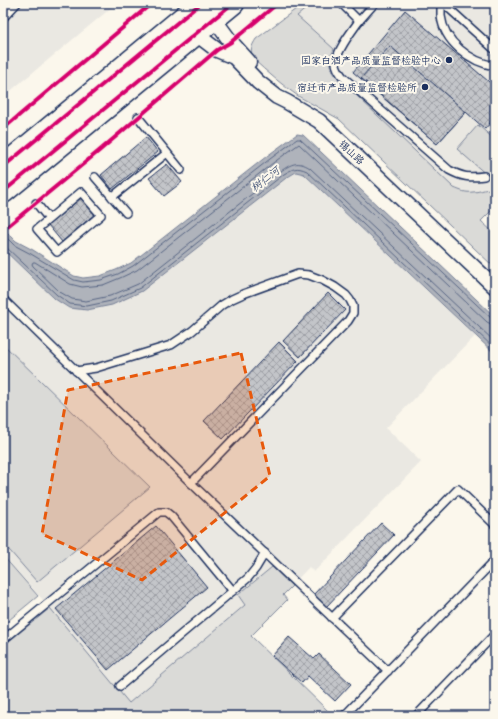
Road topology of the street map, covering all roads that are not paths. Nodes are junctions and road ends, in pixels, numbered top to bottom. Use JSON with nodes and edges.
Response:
{"nodes":[{"id":1,"x":17,"y":3,"type":"edge"},
{"id":2,"x":233,"y":3,"type":"edge"},
{"id":3,"x":341,"y":3,"type":"edge"},
{"id":4,"x":375,"y":3,"type":"edge"},
{"id":5,"x":442,"y":3,"type":"edge"},
{"id":6,"x":208,"y":11,"type":"edge"},
{"id":7,"x":3,"y":18,"type":"edge"},
{"id":8,"x":359,"y":21,"type":"junction"},
{"id":9,"x":196,"y":34,"type":"junction"},
{"id":10,"x":495,"y":50,"type":"edge"},
{"id":11,"x":495,"y":66,"type":"edge"},
{"id":12,"x":138,"y":117,"type":"dead end"},
{"id":13,"x":167,"y":153,"type":"junction"},
{"id":14,"x":3,"y":167,"type":"edge"},
{"id":15,"x":181,"y":170,"type":"dead end"},
{"id":16,"x":484,"y":176,"type":"dead end"},
{"id":17,"x":95,"y":177,"type":"dead end"},
{"id":18,"x":3,"y":192,"type":"edge"},
{"id":19,"x":112,"y":197,"type":"junction"},
{"id":20,"x":36,"y":203,"type":"dead end"},
{"id":21,"x":126,"y":213,"type":"dead end"},
{"id":22,"x":49,"y":219,"type":"junction"},
{"id":23,"x":495,"y":276,"type":"edge"},
{"id":24,"x":495,"y":287,"type":"edge"},
{"id":25,"x":3,"y":299,"type":"edge"},
{"id":26,"x":76,"y":371,"type":"junction"},
{"id":27,"x":191,"y":483,"type":"junction"},
{"id":28,"x":495,"y":524,"type":"edge"},
{"id":29,"x":265,"y":553,"type":"junction"},
{"id":30,"x":495,"y":560,"type":"edge"},
{"id":31,"x":233,"y":591,"type":"junction"},
{"id":32,"x":332,"y":618,"type":"junction"},
{"id":33,"x":495,"y":634,"type":"edge"},
{"id":34,"x":3,"y":640,"type":"edge"},
{"id":35,"x":388,"y":671,"type":"junction"},
{"id":36,"x":120,"y":686,"type":"dead end"},
{"id":37,"x":344,"y":716,"type":"edge"},
{"id":38,"x":416,"y":716,"type":"edge"}],
"edges":[{"from":1,"to":7,"type":"lane"},
{"from":2,"to":6,"type":"highway"},
{"from":3,"to":8,"type":"lane"},
{"from":4,"to":8,"type":"lane"},
{"from":5,"to":10,"type":"lane"},
{"from":5,"to":11,"type":"lane"},
{"from":6,"to":9,"type":"highway"},
{"from":6,"to":14,"type":"highway"},
{"from":6,"to":23,"type":"street","name":"锡山路"},
{"from":8,"to":16,"type":"lane"},
{"from":9,"to":18,"type":"highway"},
{"from":9,"to":24,"type":"street","name":"锡山路"},
{"from":12,"to":13,"type":"lane"},
{"from":13,"to":15,"type":"lane"},
{"from":13,"to":19,"type":"lane"},
{"from":17,"to":19,"type":"lane"},
{"from":19,"to":21,"type":"lane"},
{"from":20,"to":22,"type":"lane"},
{"from":22,"to":22,"type":"lane"},
{"from":25,"to":26,"type":"lane"},
{"from":26,"to":27,"type":"lane"},
{"from":26,"to":27,"type":"lane"},
{"from":27,"to":29,"type":"lane"},
{"from":28,"to":32,"type":"lane"},
{"from":29,"to":31,"type":"lane"},
{"from":29,"to":32,"type":"lane"},
{"from":30,"to":35,"type":"lane"},
{"from":31,"to":34,"type":"lane"},
{"from":31,"to":36,"type":"lane"},
{"from":32,"to":35,"type":"lane"},
{"from":33,"to":38,"type":"lane"},
{"from":35,"to":37,"type":"lane"}]}
